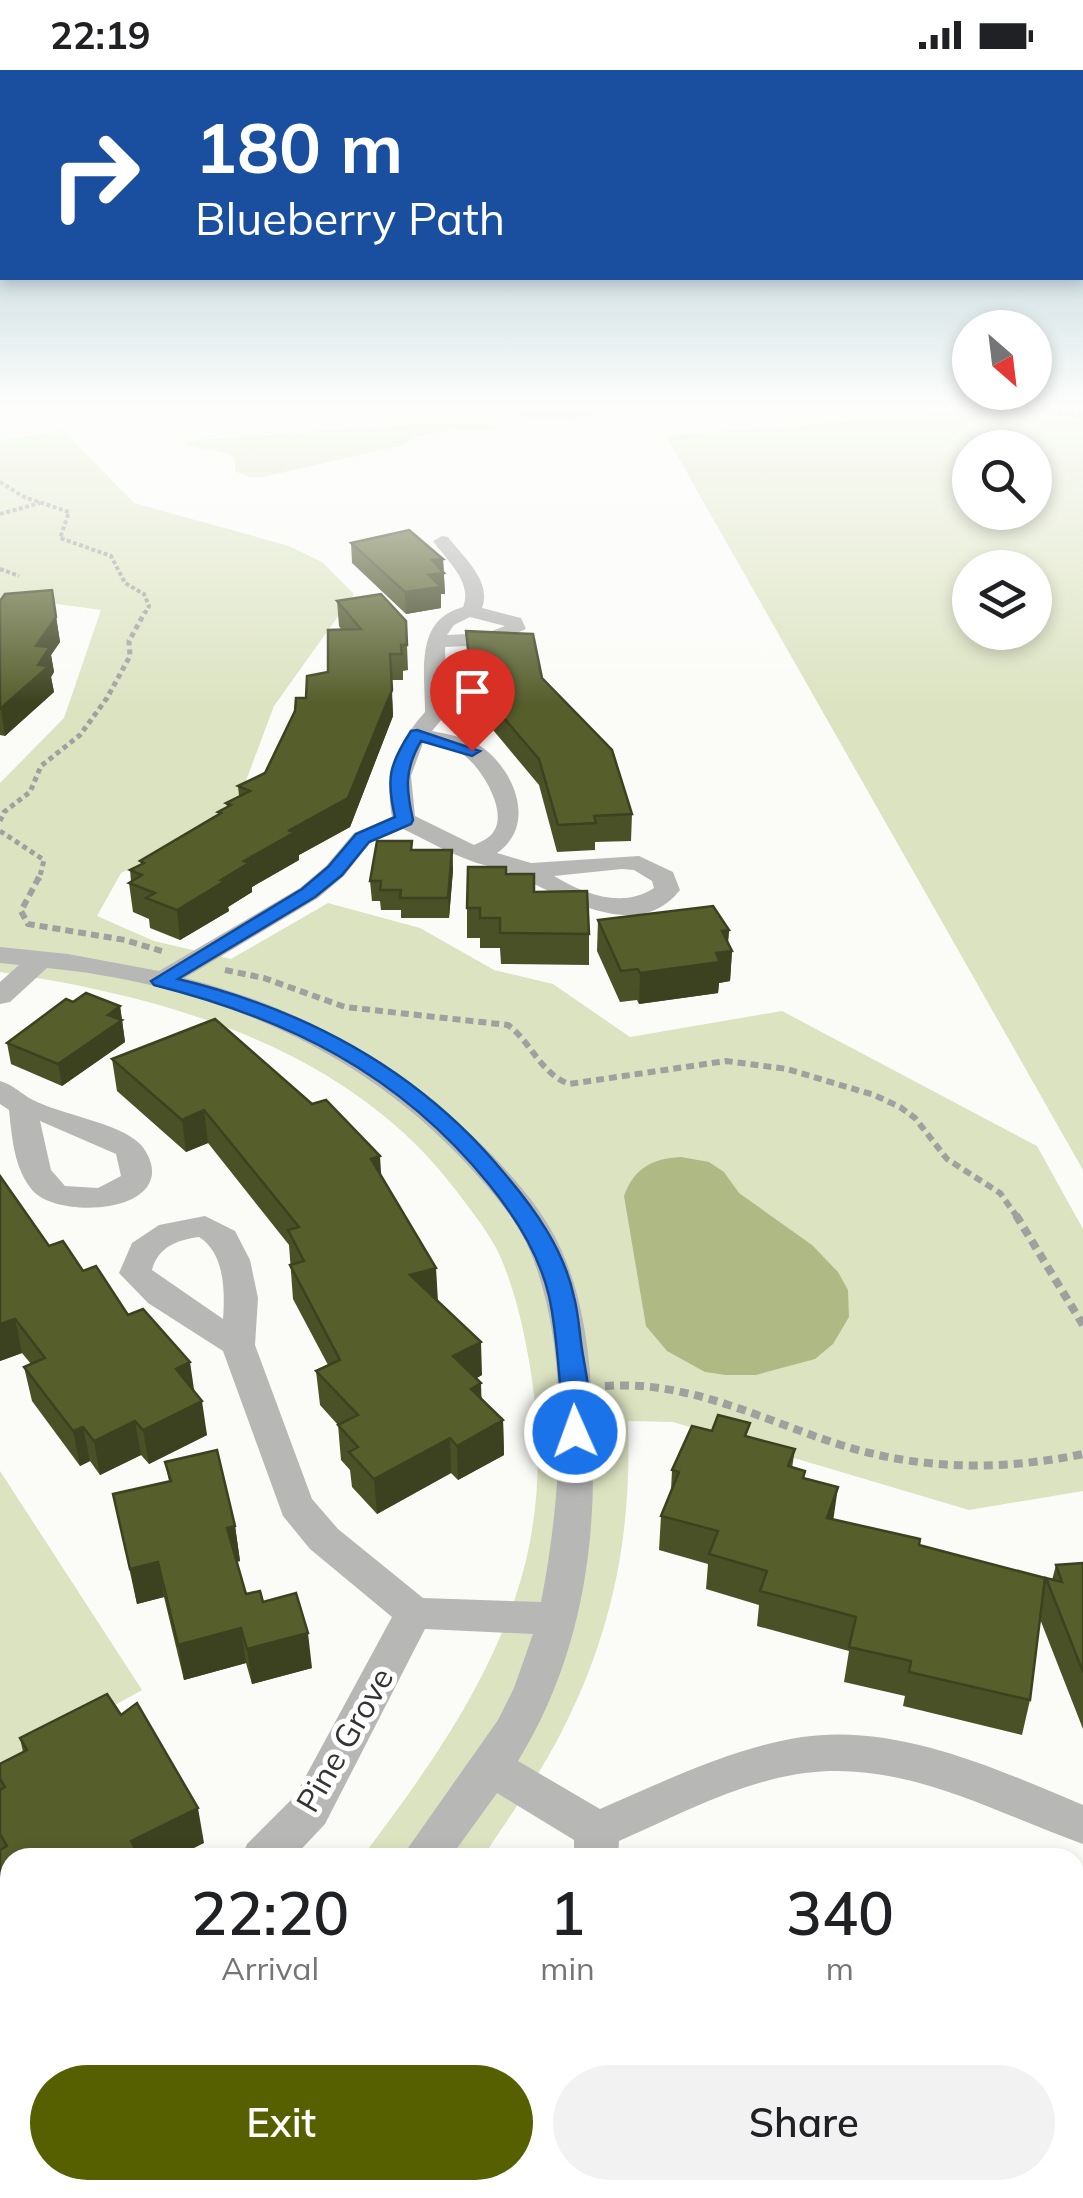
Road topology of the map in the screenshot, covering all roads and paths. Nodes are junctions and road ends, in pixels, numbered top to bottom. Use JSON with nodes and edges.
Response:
{"nodes":[{"id":1,"x":30,"y":505,"type":"edge"},
{"id":2,"x":50,"y":505,"type":"edge"},
{"id":3,"x":0,"y":514,"type":"edge"},
{"id":4,"x":442,"y":541,"type":"dead end"},
{"id":5,"x":0,"y":570,"type":"edge"},
{"id":6,"x":18,"y":576,"type":"dead end"},
{"id":7,"x":471,"y":611,"type":"junction"},
{"id":8,"x":434,"y":642,"type":"junction"},
{"id":9,"x":417,"y":735,"type":"junction"},
{"id":10,"x":404,"y":820,"type":"junction"},
{"id":11,"x":0,"y":821,"type":"edge"},
{"id":12,"x":0,"y":832,"type":"edge"},
{"id":13,"x":474,"y":854,"type":"junction"},
{"id":14,"x":529,"y":871,"type":"junction"},
{"id":15,"x":0,"y":956,"type":"edge"},
{"id":16,"x":41,"y":959,"type":"junction"},
{"id":17,"x":194,"y":962,"type":"junction"},
{"id":18,"x":161,"y":981,"type":"junction"},
{"id":19,"x":0,"y":996,"type":"edge"},
{"id":20,"x":1083,"y":1325,"type":"edge"},
{"id":21,"x":238,"y":1344,"type":"dead end"},
{"id":22,"x":574,"y":1391,"type":"junction"},
{"id":23,"x":1083,"y":1454,"type":"edge"},
{"id":24,"x":414,"y":1613,"type":"junction"},
{"id":25,"x":558,"y":1619,"type":"junction"},
{"id":26,"x":489,"y":1766,"type":"junction"},
{"id":27,"x":1083,"y":1825,"type":"edge"},
{"id":28,"x":597,"y":1844,"type":"edge"},
{"id":29,"x":273,"y":1848,"type":"edge"},
{"id":30,"x":429,"y":1848,"type":"edge"}],
"edges":[{"from":1,"to":3,"type":"path"},
{"from":2,"to":11,"type":"path"},
{"from":4,"to":7,"type":"street"},
{"from":5,"to":6,"type":"path"},
{"from":7,"to":8,"type":"street"},
{"from":7,"to":8,"type":"street"},
{"from":8,"to":9,"type":"street"},
{"from":9,"to":10,"type":"street"},
{"from":9,"to":13,"type":"street"},
{"from":10,"to":13,"type":"street"},
{"from":10,"to":17,"type":"street"},
{"from":12,"to":17,"type":"path"},
{"from":13,"to":14,"type":"street"},
{"from":14,"to":14,"type":"street"},
{"from":15,"to":16,"type":"street"},
{"from":16,"to":18,"type":"street"},
{"from":16,"to":19,"type":"street"},
{"from":17,"to":18,"type":"street"},
{"from":17,"to":20,"type":"path"},
{"from":18,"to":22,"type":"street"},
{"from":21,"to":24,"type":"street"},
{"from":22,"to":23,"type":"path"},
{"from":22,"to":25,"type":"street"},
{"from":24,"to":25,"type":"street"},
{"from":24,"to":29,"type":"street","name":"Pine Grove"},
{"from":25,"to":26,"type":"street"},
{"from":26,"to":28,"type":"street"},
{"from":26,"to":30,"type":"street"},
{"from":27,"to":28,"type":"street"}]}
